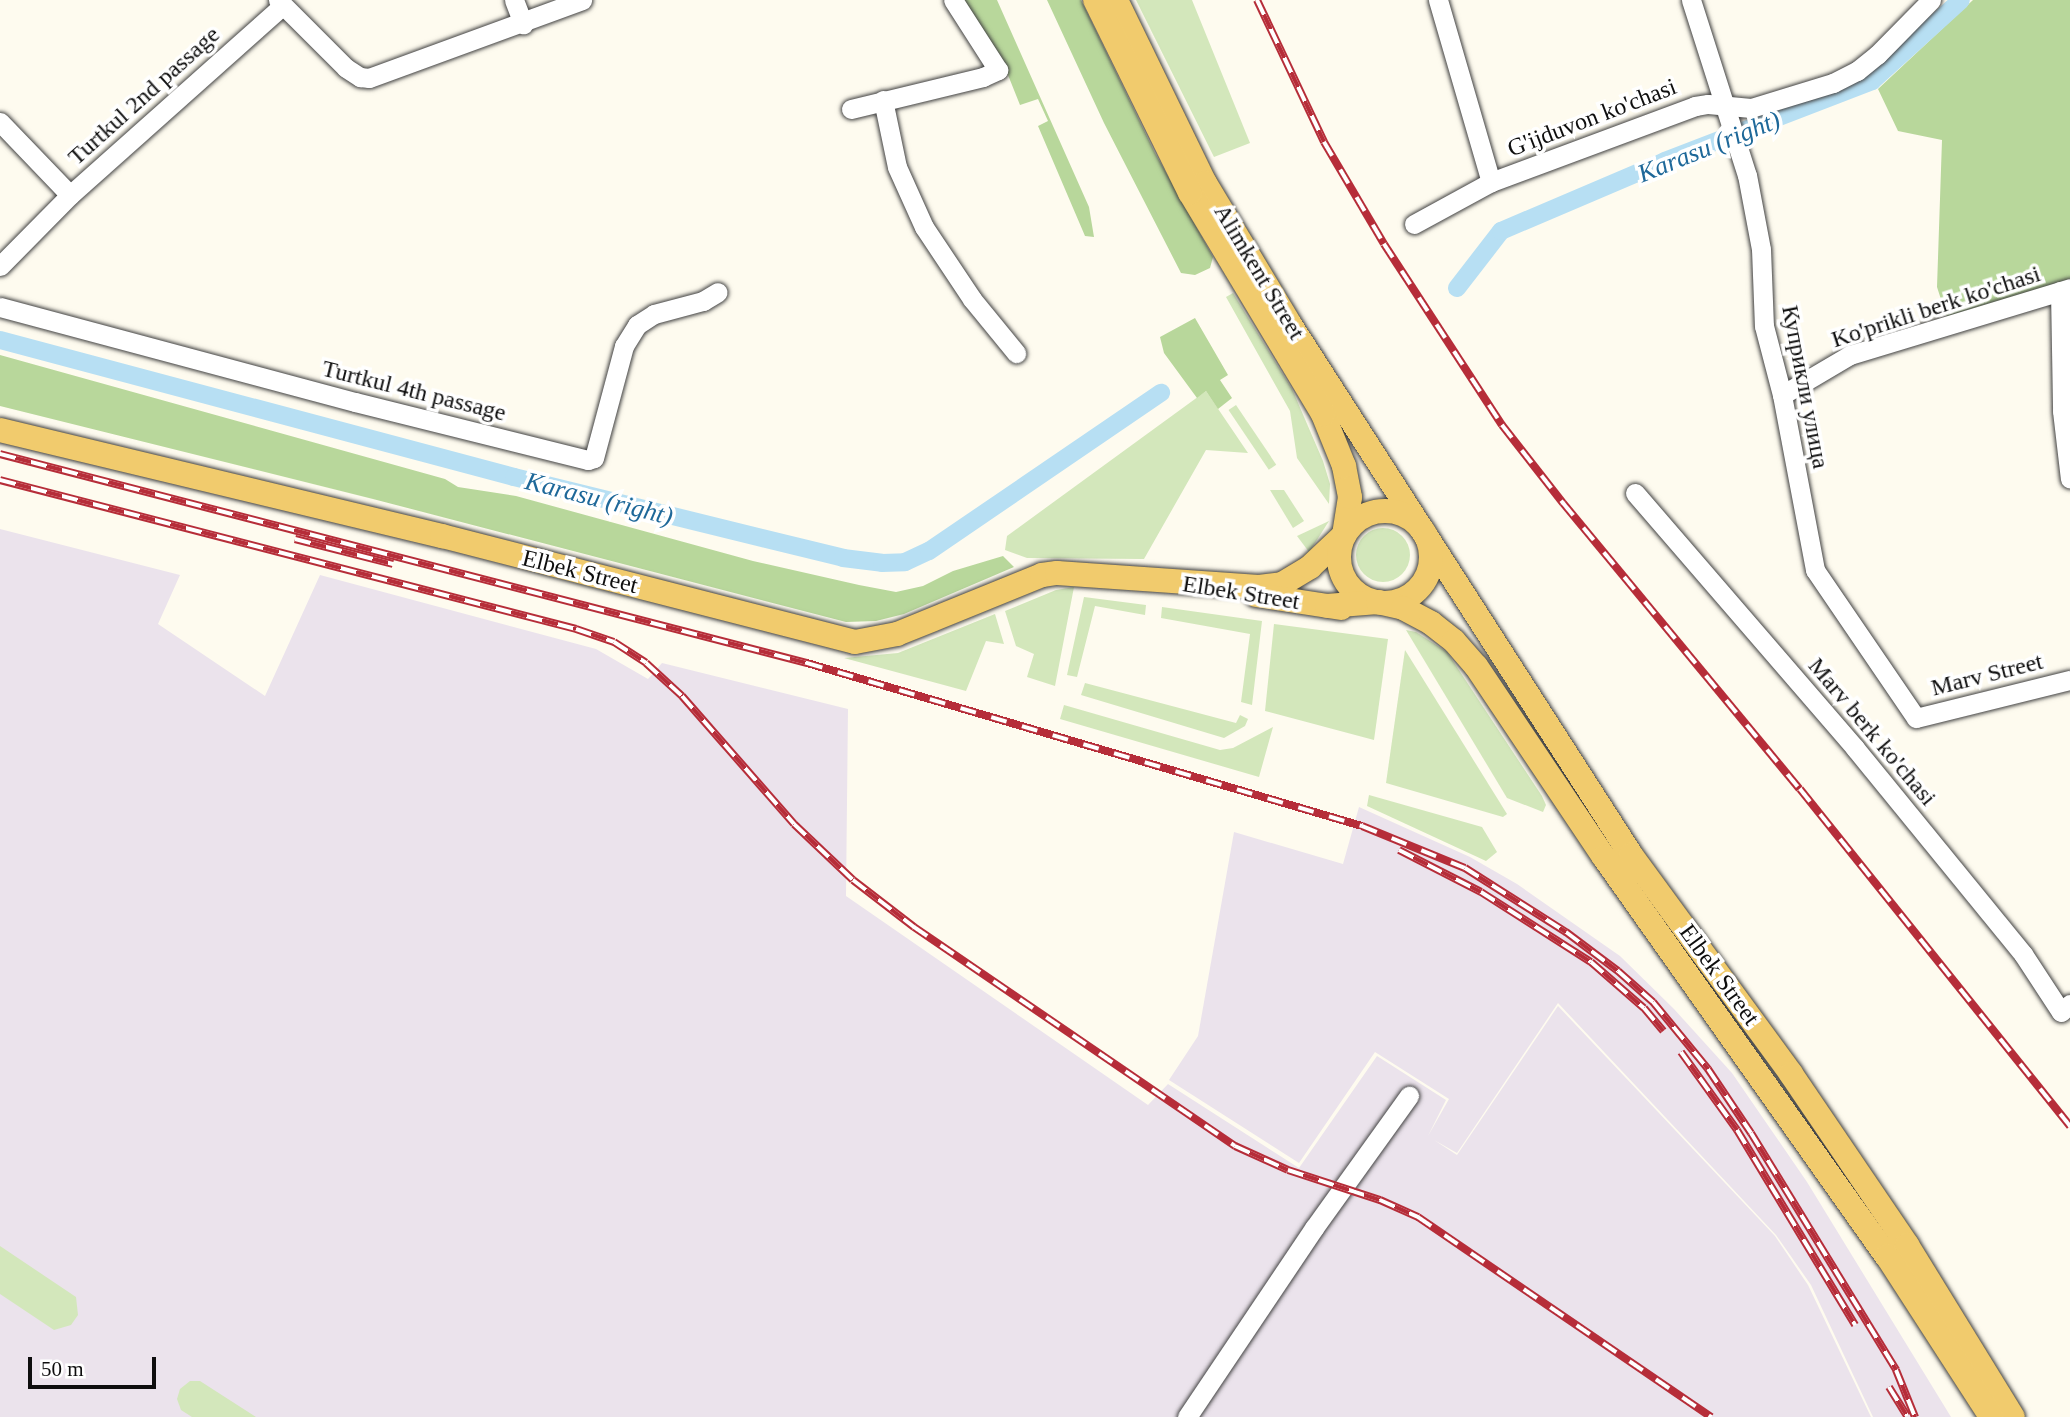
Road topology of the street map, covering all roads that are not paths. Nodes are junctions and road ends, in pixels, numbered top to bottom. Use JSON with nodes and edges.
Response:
{"nodes":[{"id":1,"x":514,"y":0,"type":"edge"},
{"id":2,"x":582,"y":0,"type":"edge"},
{"id":3,"x":953,"y":0,"type":"edge"},
{"id":4,"x":1095,"y":0,"type":"edge"},
{"id":5,"x":1116,"y":0,"type":"edge"},
{"id":6,"x":1438,"y":0,"type":"edge"},
{"id":7,"x":1690,"y":0,"type":"edge"},
{"id":8,"x":1931,"y":0,"type":"edge"},
{"id":9,"x":280,"y":3,"type":"edge"},
{"id":10,"x":523,"y":24,"type":"junction"},
{"id":11,"x":883,"y":100,"type":"junction"},
{"id":12,"x":851,"y":109,"type":"dead end"},
{"id":13,"x":1728,"y":113,"type":"junction"},
{"id":14,"x":0,"y":122,"type":"edge"},
{"id":15,"x":1491,"y":182,"type":"junction"},
{"id":16,"x":69,"y":195,"type":"junction"},
{"id":17,"x":1414,"y":224,"type":"dead end"},
{"id":18,"x":0,"y":266,"type":"edge"},
{"id":19,"x":2065,"y":290,"type":"edge"},
{"id":20,"x":718,"y":292,"type":"dead end"},
{"id":21,"x":0,"y":307,"type":"edge"},
{"id":22,"x":1016,"y":353,"type":"dead end"},
{"id":23,"x":1782,"y":396,"type":"junction"},
{"id":24,"x":0,"y":430,"type":"edge"},
{"id":25,"x":2070,"y":479,"type":"edge"},
{"id":26,"x":1635,"y":493,"type":"dead end"},
{"id":27,"x":1424,"y":533,"type":"junction"},
{"id":28,"x":1345,"y":535,"type":"junction"},
{"id":29,"x":1155,"y":579,"type":"junction"},
{"id":30,"x":1378,"y":602,"type":"junction"},
{"id":31,"x":1327,"y":606,"type":"junction"},
{"id":32,"x":1454,"y":641,"type":"junction"},
{"id":33,"x":2070,"y":680,"type":"edge"},
{"id":34,"x":1916,"y":718,"type":"joint"},
{"id":35,"x":2066,"y":1008,"type":"edge"},
{"id":36,"x":1409,"y":1096,"type":"dead end"},
{"id":37,"x":1187,"y":1417,"type":"edge"},
{"id":38,"x":1991,"y":1417,"type":"edge"},
{"id":39,"x":2013,"y":1417,"type":"edge"}],
"edges":[{"from":1,"to":10,"type":"street"},
{"from":2,"to":10,"type":"street"},
{"from":3,"to":11,"type":"street"},
{"from":4,"to":28,"type":"main road","name":"Alimkent Street"},
{"from":5,"to":27,"type":"main road","name":"Alimkent Street"},
{"from":6,"to":15,"type":"street"},
{"from":7,"to":13,"type":"street","name":"Куприкли улица"},
{"from":8,"to":13,"type":"street","name":"G'ijduvon ko'chasi"},
{"from":9,"to":10,"type":"street"},
{"from":9,"to":16,"type":"street","name":"Turtkul 2nd passage"},
{"from":11,"to":12,"type":"street"},
{"from":11,"to":22,"type":"street"},
{"from":13,"to":15,"type":"street","name":"G'ijduvon ko'chasi"},
{"from":13,"to":23,"type":"street","name":"Куприкли улица"},
{"from":14,"to":16,"type":"street","name":"Turtkul 2nd passage"},
{"from":15,"to":17,"type":"street","name":"G'ijduvon ko'chasi"},
{"from":16,"to":18,"type":"street","name":"Turtkul 2nd passage"},
{"from":19,"to":23,"type":"street","name":"Ko'prikli berk ko'chasi"},
{"from":19,"to":25,"type":"street"},
{"from":20,"to":21,"type":"street","name":"Turtkul 4th passage"},
{"from":23,"to":34,"type":"street","name":"Куприкли улица"},
{"from":24,"to":29,"type":"main road","name":"Elbek Street"},
{"from":26,"to":35,"type":"street","name":"Marv berk ko'chasi"},
{"from":27,"to":28,"type":"main road"},
{"from":27,"to":30,"type":"main road"},
{"from":27,"to":39,"type":"main road","name":"Elbek Street"},
{"from":28,"to":29,"type":"main road","name":"Elbek Street"},
{"from":28,"to":30,"type":"main road"},
{"from":29,"to":31,"type":"main road","name":"Elbek Street"},
{"from":30,"to":31,"type":"main road","name":"Elbek Street"},
{"from":30,"to":32,"type":"main road","name":"Elbek Street"},
{"from":31,"to":32,"type":"main road","name":"Elbek Street"},
{"from":32,"to":38,"type":"main road","name":"Elbek Street"},
{"from":33,"to":34,"type":"street","name":"Marv Street"},
{"from":36,"to":37,"type":"street"}]}
